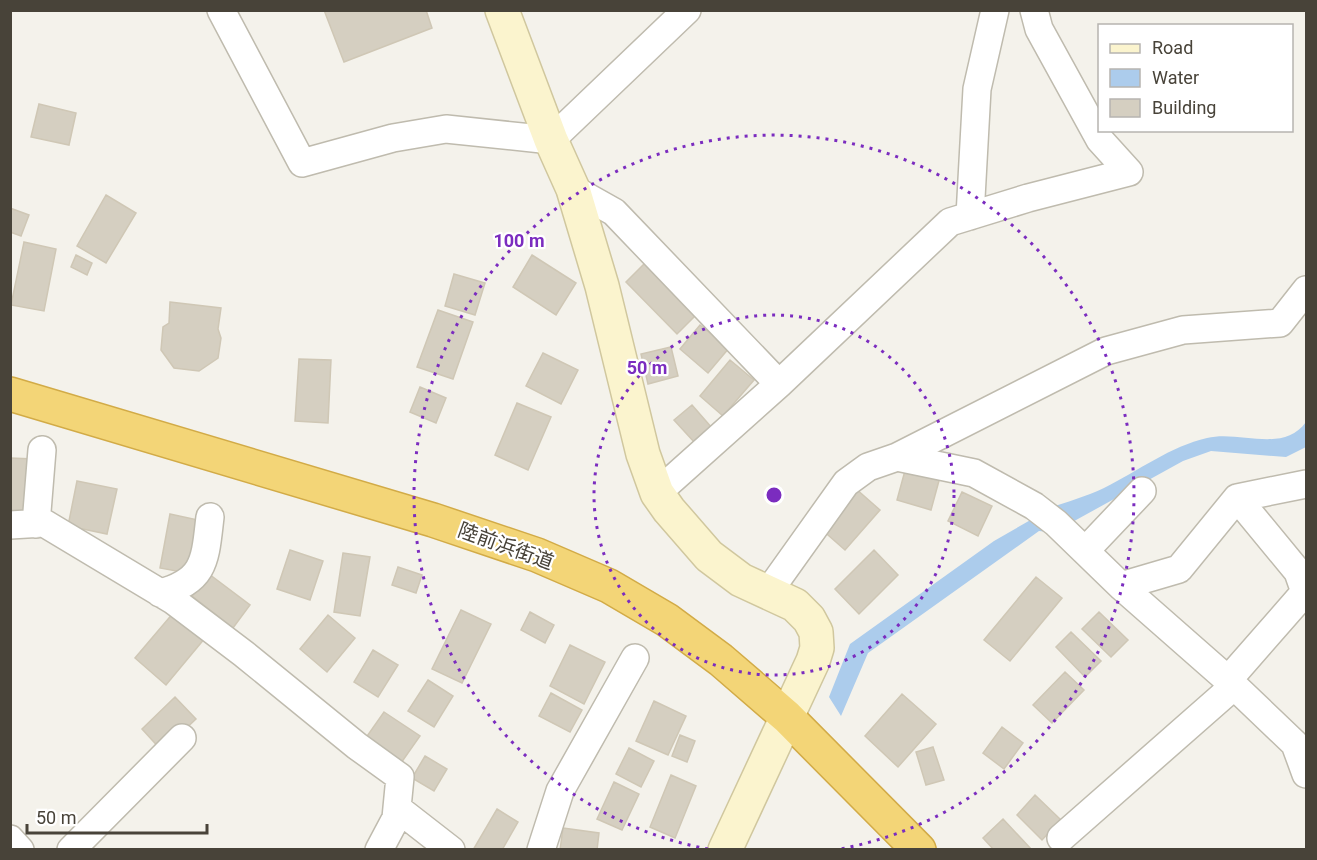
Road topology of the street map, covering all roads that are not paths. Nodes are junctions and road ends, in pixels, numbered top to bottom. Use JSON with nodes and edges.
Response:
{"nodes":[{"id":1,"x":221,"y":10,"type":"edge"},
{"id":2,"x":502,"y":10,"type":"edge"},
{"id":3,"x":687,"y":10,"type":"edge"},
{"id":4,"x":995,"y":10,"type":"edge"},
{"id":5,"x":1034,"y":10,"type":"edge"},
{"id":6,"x":551,"y":140,"type":"junction"},
{"id":7,"x":573,"y":189,"type":"junction"},
{"id":8,"x":970,"y":216,"type":"junction"},
{"id":9,"x":1306,"y":290,"type":"edge"},
{"id":10,"x":779,"y":384,"type":"junction"},
{"id":11,"x":10,"y":394,"type":"edge"},
{"id":12,"x":42,"y":450,"type":"dead end"},
{"id":13,"x":897,"y":457,"type":"junction"},
{"id":14,"x":1306,"y":484,"type":"edge"},
{"id":15,"x":1142,"y":491,"type":"dead end"},
{"id":16,"x":657,"y":493,"type":"junction"},
{"id":17,"x":1237,"y":498,"type":"junction"},
{"id":18,"x":210,"y":517,"type":"dead end"},
{"id":19,"x":23,"y":524,"type":"edge"},
{"id":20,"x":1085,"y":551,"type":"junction"},
{"id":21,"x":1121,"y":586,"type":"junction"},
{"id":22,"x":769,"y":591,"type":"junction"},
{"id":23,"x":160,"y":593,"type":"junction"},
{"id":24,"x":635,"y":658,"type":"dead end"},
{"id":25,"x":1231,"y":683,"type":"junction"},
{"id":26,"x":787,"y":717,"type":"junction"},
{"id":27,"x":182,"y":738,"type":"dead end"},
{"id":28,"x":1301,"y":743,"type":"edge"},
{"id":29,"x":1306,"y":774,"type":"edge"},
{"id":30,"x":397,"y":808,"type":"junction"},
{"id":31,"x":1061,"y":838,"type":"dead end"},
{"id":32,"x":10,"y":839,"type":"edge"},
{"id":33,"x":20,"y":849,"type":"edge"},
{"id":34,"x":71,"y":849,"type":"edge"},
{"id":35,"x":379,"y":849,"type":"edge"},
{"id":36,"x":451,"y":849,"type":"edge"},
{"id":37,"x":541,"y":849,"type":"edge"},
{"id":38,"x":725,"y":849,"type":"edge"},
{"id":39,"x":919,"y":849,"type":"edge"}],
"edges":[{"from":1,"to":6,"type":"street"},
{"from":2,"to":6,"type":"street"},
{"from":3,"to":6,"type":"street"},
{"from":4,"to":8,"type":"street"},
{"from":5,"to":8,"type":"street"},
{"from":6,"to":7,"type":"street"},
{"from":7,"to":10,"type":"street"},
{"from":7,"to":16,"type":"street"},
{"from":8,"to":10,"type":"street"},
{"from":9,"to":13,"type":"street"},
{"from":10,"to":16,"type":"street"},
{"from":11,"to":26,"type":"highway","name":"陸前浜街道"},
{"from":12,"to":19,"type":"street"},
{"from":13,"to":20,"type":"street"},
{"from":13,"to":22,"type":"street"},
{"from":14,"to":17,"type":"street"},
{"from":15,"to":20,"type":"street"},
{"from":16,"to":22,"type":"street"},
{"from":17,"to":21,"type":"street"},
{"from":17,"to":25,"type":"street"},
{"from":18,"to":23,"type":"street"},
{"from":19,"to":23,"type":"street"},
{"from":20,"to":21,"type":"street"},
{"from":21,"to":25,"type":"street"},
{"from":22,"to":26,"type":"street"},
{"from":23,"to":30,"type":"street"},
{"from":24,"to":37,"type":"street"},
{"from":25,"to":28,"type":"street"},
{"from":25,"to":31,"type":"street"},
{"from":26,"to":38,"type":"street"},
{"from":26,"to":39,"type":"highway","name":"陸前浜街道"},
{"from":27,"to":34,"type":"street"},
{"from":28,"to":29,"type":"street"},
{"from":30,"to":35,"type":"street"},
{"from":30,"to":36,"type":"street"},
{"from":32,"to":33,"type":"street"}]}
